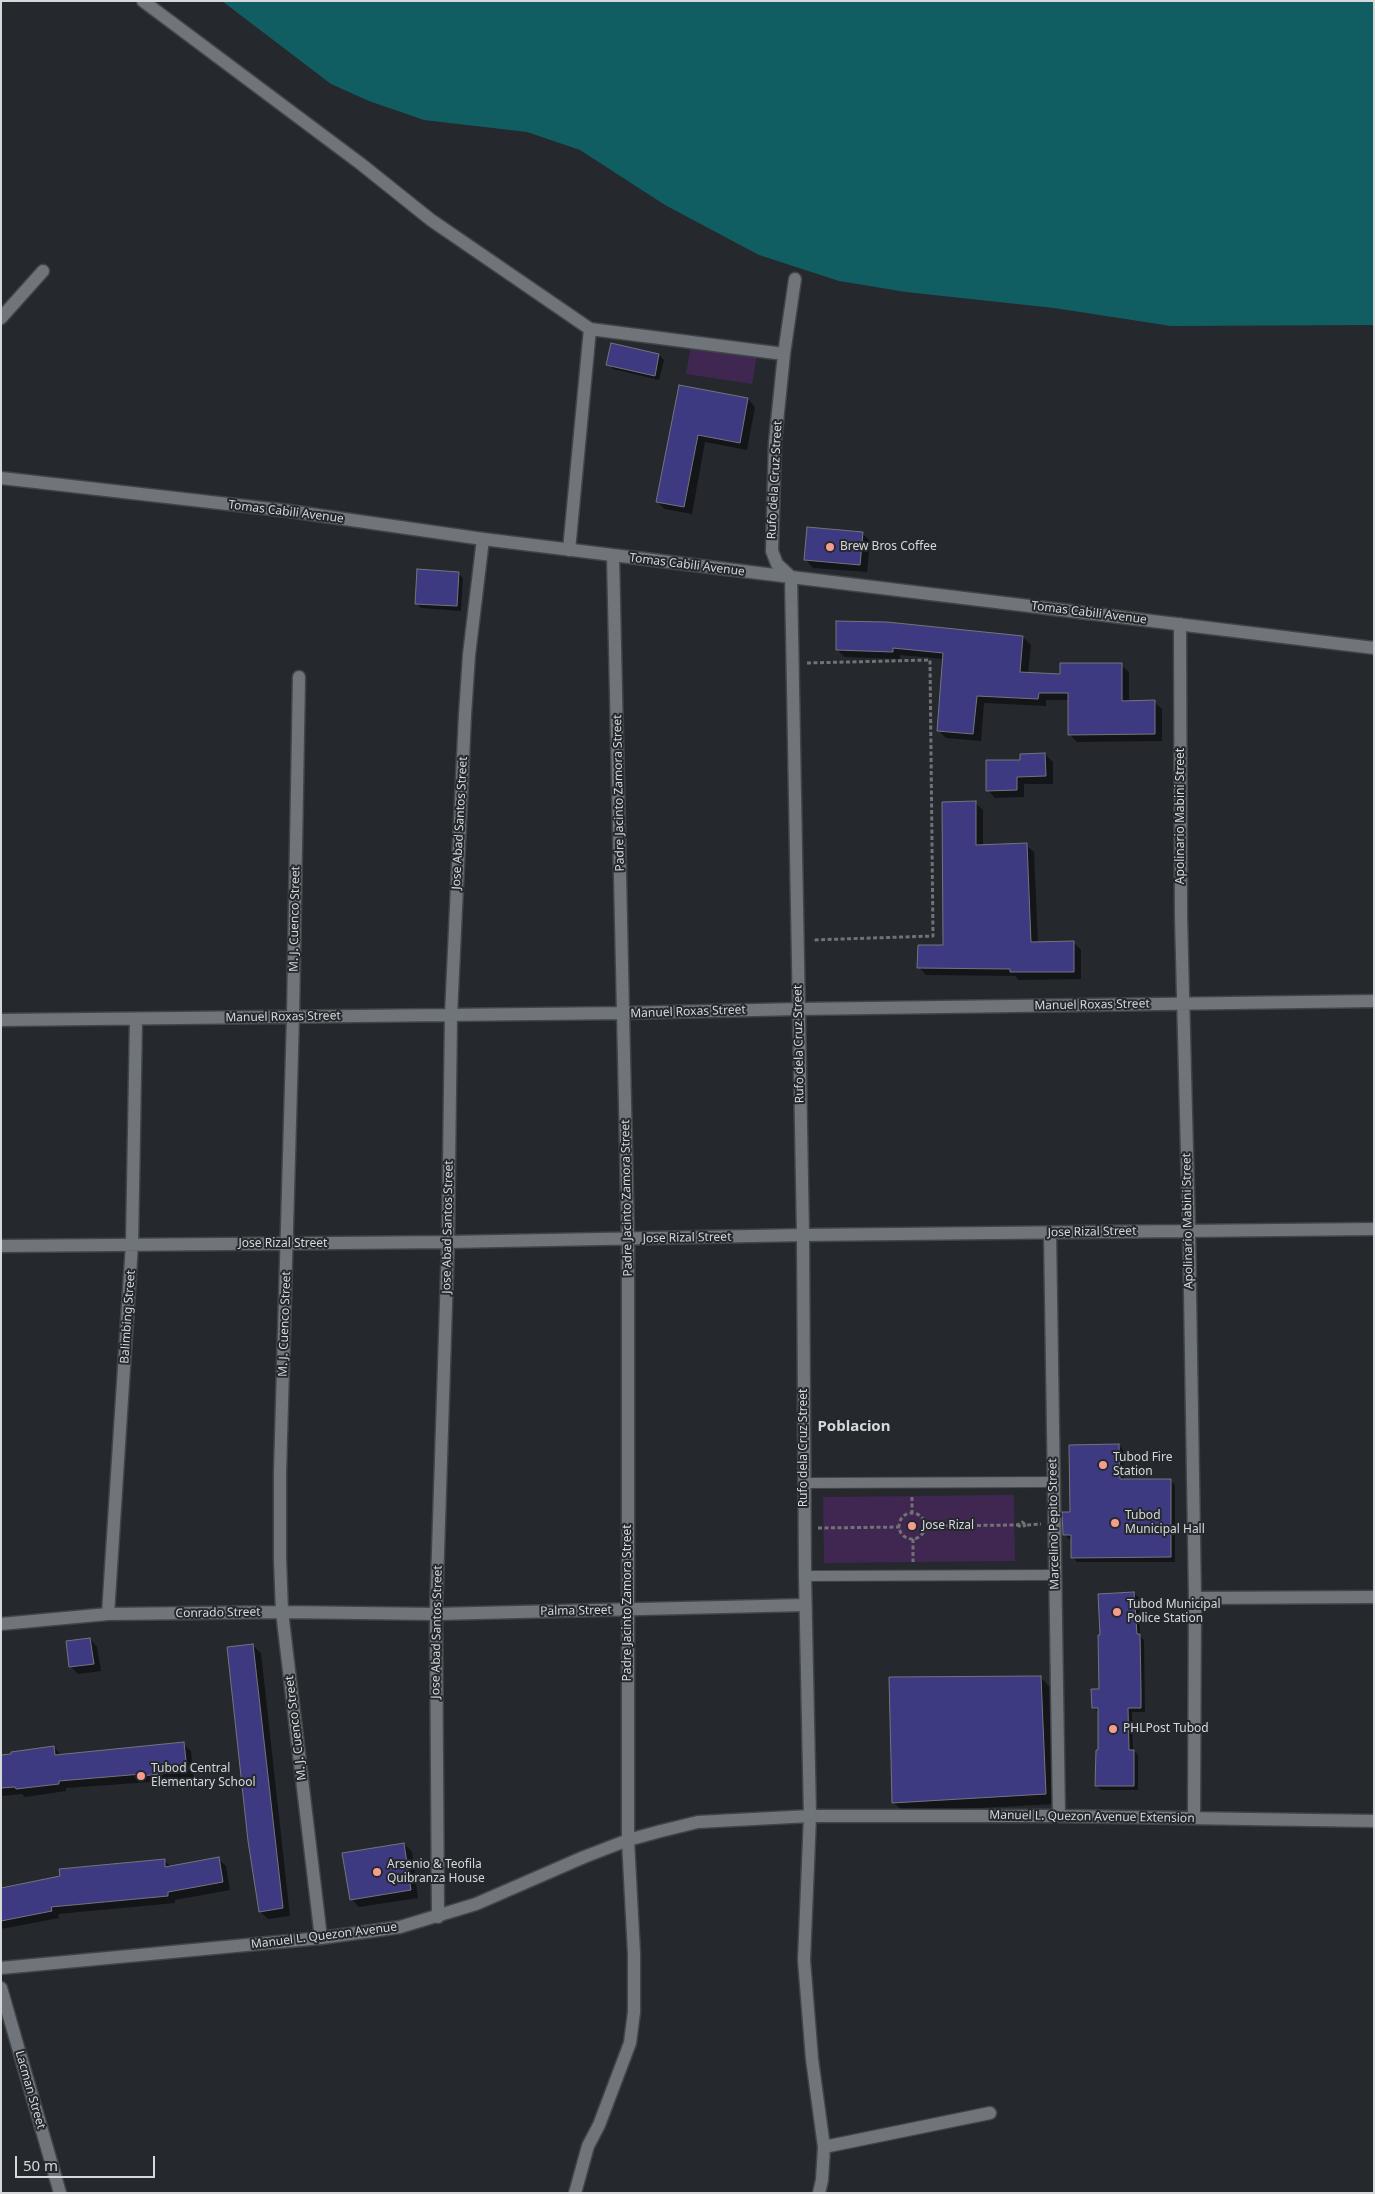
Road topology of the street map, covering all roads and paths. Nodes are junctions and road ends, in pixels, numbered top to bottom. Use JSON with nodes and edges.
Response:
{"nodes":[{"id":1,"x":143,"y":1,"type":"edge"},
{"id":2,"x":43,"y":271,"type":"dead end"},
{"id":3,"x":795,"y":279,"type":"dead end"},
{"id":4,"x":1,"y":318,"type":"edge"},
{"id":5,"x":590,"y":329,"type":"junction"},
{"id":6,"x":784,"y":354,"type":"junction"},
{"id":7,"x":1,"y":478,"type":"edge"},
{"id":8,"x":483,"y":539,"type":"junction"},
{"id":9,"x":569,"y":550,"type":"junction"},
{"id":10,"x":613,"y":556,"type":"junction"},
{"id":11,"x":791,"y":577,"type":"junction"},
{"id":12,"x":1180,"y":624,"type":"junction"},
{"id":13,"x":1374,"y":648,"type":"edge"},
{"id":14,"x":791,"y":664,"type":"junction"},
{"id":15,"x":299,"y":677,"type":"dead end"},
{"id":16,"x":797,"y":940,"type":"junction"},
{"id":17,"x":1374,"y":1001,"type":"edge"},
{"id":18,"x":1182,"y":1003,"type":"junction"},
{"id":19,"x":798,"y":1009,"type":"junction"},
{"id":20,"x":624,"y":1013,"type":"junction"},
{"id":21,"x":451,"y":1015,"type":"junction"},
{"id":22,"x":293,"y":1016,"type":"junction"},
{"id":23,"x":136,"y":1019,"type":"junction"},
{"id":24,"x":1,"y":1020,"type":"edge"},
{"id":25,"x":1374,"y":1229,"type":"edge"},
{"id":26,"x":1189,"y":1231,"type":"junction"},
{"id":27,"x":1050,"y":1233,"type":"junction"},
{"id":28,"x":803,"y":1236,"type":"junction"},
{"id":29,"x":628,"y":1239,"type":"junction"},
{"id":30,"x":448,"y":1242,"type":"junction"},
{"id":31,"x":132,"y":1244,"type":"junction"},
{"id":32,"x":288,"y":1244,"type":"junction"},
{"id":33,"x":1,"y":1246,"type":"edge"},
{"id":34,"x":1054,"y":1482,"type":"junction"},
{"id":35,"x":804,"y":1483,"type":"junction"},
{"id":36,"x":1054,"y":1524,"type":"junction"},
{"id":37,"x":925,"y":1526,"type":"junction"},
{"id":38,"x":900,"y":1527,"type":"junction"},
{"id":39,"x":804,"y":1528,"type":"junction"},
{"id":40,"x":912,"y":1539,"type":"junction"},
{"id":41,"x":1055,"y":1575,"type":"junction"},
{"id":42,"x":804,"y":1576,"type":"junction"},
{"id":43,"x":913,"y":1576,"type":"junction"},
{"id":44,"x":1374,"y":1597,"type":"edge"},
{"id":45,"x":1195,"y":1598,"type":"junction"},
{"id":46,"x":805,"y":1605,"type":"junction"},
{"id":47,"x":628,"y":1609,"type":"junction"},
{"id":48,"x":282,"y":1612,"type":"junction"},
{"id":49,"x":108,"y":1614,"type":"junction"},
{"id":50,"x":436,"y":1614,"type":"junction"},
{"id":51,"x":1,"y":1624,"type":"edge"},
{"id":52,"x":810,"y":1816,"type":"junction"},
{"id":53,"x":1059,"y":1816,"type":"junction"},
{"id":54,"x":1194,"y":1818,"type":"junction"},
{"id":55,"x":1374,"y":1820,"type":"edge"},
{"id":56,"x":628,"y":1840,"type":"junction"},
{"id":57,"x":438,"y":1917,"type":"junction"},
{"id":58,"x":321,"y":1938,"type":"junction"},
{"id":59,"x":1,"y":1968,"type":"edge"},
{"id":60,"x":1,"y":1988,"type":"edge"},
{"id":61,"x":990,"y":2113,"type":"dead end"},
{"id":62,"x":824,"y":2147,"type":"junction"},
{"id":63,"x":60,"y":2193,"type":"edge"},
{"id":64,"x":575,"y":2193,"type":"edge"},
{"id":65,"x":819,"y":2193,"type":"edge"}],
"edges":[{"from":1,"to":5,"type":"street"},
{"from":2,"to":4,"type":"street"},
{"from":3,"to":6,"type":"street","name":"Rufo dela Cruz Street"},
{"from":5,"to":6,"type":"street"},
{"from":5,"to":9,"type":"street"},
{"from":6,"to":11,"type":"street","name":"Rufo dela Cruz Street"},
{"from":7,"to":8,"type":"street","name":"Tomas Cabili Avenue"},
{"from":8,"to":9,"type":"street","name":"Tomas Cabili Avenue"},
{"from":8,"to":21,"type":"street","name":"Jose Abad Santos Street"},
{"from":9,"to":10,"type":"street","name":"Tomas Cabili Avenue"},
{"from":10,"to":11,"type":"street","name":"Tomas Cabili Avenue"},
{"from":10,"to":20,"type":"street","name":"Padre Jacinto Zamora Street"},
{"from":11,"to":12,"type":"street","name":"Tomas Cabili Avenue"},
{"from":11,"to":14,"type":"street","name":"Rufo dela Cruz Street"},
{"from":12,"to":13,"type":"street","name":"Tomas Cabili Avenue"},
{"from":12,"to":18,"type":"street","name":"Apolinario Mabini Street"},
{"from":14,"to":16,"type":"street","name":"Rufo dela Cruz Street"},
{"from":14,"to":16,"type":"path"},
{"from":15,"to":22,"type":"street","name":"M. J. Cuenco Street"},
{"from":16,"to":19,"type":"street","name":"Rufo dela Cruz Street"},
{"from":17,"to":18,"type":"street","name":"Manuel Roxas Street"},
{"from":18,"to":19,"type":"street","name":"Manuel Roxas Street"},
{"from":18,"to":26,"type":"street","name":"Apolinario Mabini Street"},
{"from":19,"to":20,"type":"street","name":"Manuel Roxas Street"},
{"from":19,"to":28,"type":"street","name":"Rufo dela Cruz Street"},
{"from":20,"to":21,"type":"street","name":"Manuel Roxas Street"},
{"from":20,"to":29,"type":"street","name":"Padre Jacinto Zamora Street"},
{"from":21,"to":22,"type":"street","name":"Manuel Roxas Street"},
{"from":21,"to":30,"type":"street","name":"Jose Abad Santos Street"},
{"from":22,"to":23,"type":"street","name":"Manuel Roxas Street"},
{"from":22,"to":32,"type":"street","name":"M. J. Cuenco Street"},
{"from":23,"to":24,"type":"street","name":"Manuel Roxas Street"},
{"from":23,"to":31,"type":"street","name":"Balimbing Street"},
{"from":25,"to":26,"type":"street","name":"Jose Rizal Street"},
{"from":26,"to":27,"type":"street","name":"Jose Rizal Street"},
{"from":26,"to":45,"type":"street","name":"Apolinario Mabini Street"},
{"from":27,"to":28,"type":"street","name":"Jose Rizal Street"},
{"from":27,"to":34,"type":"street","name":"Marcelino Pepito Street"},
{"from":28,"to":29,"type":"street","name":"Jose Rizal Street"},
{"from":28,"to":35,"type":"street","name":"Rufo dela Cruz Street"},
{"from":29,"to":30,"type":"street","name":"Jose Rizal Street"},
{"from":29,"to":47,"type":"street","name":"Padre Jacinto Zamora Street"},
{"from":30,"to":32,"type":"street","name":"Jose Rizal Street"},
{"from":30,"to":50,"type":"street","name":"Jose Abad Santos Street"},
{"from":31,"to":32,"type":"street","name":"Jose Rizal Street"},
{"from":31,"to":33,"type":"street","name":"Jose Rizal Street"},
{"from":31,"to":49,"type":"street","name":"Balimbing Street"},
{"from":32,"to":48,"type":"street","name":"M. J. Cuenco Street"},
{"from":34,"to":35,"type":"lane"},
{"from":34,"to":36,"type":"street","name":"Marcelino Pepito Street"},
{"from":35,"to":39,"type":"street","name":"Rufo dela Cruz Street"},
{"from":36,"to":37,"type":"path"},
{"from":36,"to":41,"type":"street","name":"Marcelino Pepito Street"},
{"from":37,"to":38,"type":"path"},
{"from":37,"to":40,"type":"path"},
{"from":38,"to":39,"type":"path"},
{"from":38,"to":40,"type":"path"},
{"from":39,"to":42,"type":"street","name":"Rufo dela Cruz Street"},
{"from":40,"to":43,"type":"path"},
{"from":41,"to":43,"type":"lane"},
{"from":41,"to":53,"type":"street","name":"Marcelino Pepito Street"},
{"from":42,"to":43,"type":"lane"},
{"from":42,"to":46,"type":"street","name":"Rufo dela Cruz Street"},
{"from":44,"to":45,"type":"street"},
{"from":45,"to":54,"type":"street","name":"Apolinario Mabini Street"},
{"from":46,"to":47,"type":"street","name":"Palma Street"},
{"from":46,"to":52,"type":"street","name":"Rufo dela Cruz Street"},
{"from":47,"to":50,"type":"street","name":"Palma Street"},
{"from":47,"to":56,"type":"street","name":"Padre Jacinto Zamora Street"},
{"from":48,"to":49,"type":"street","name":"Conrado Street"},
{"from":48,"to":50,"type":"street","name":"Conrado Street"},
{"from":48,"to":58,"type":"street","name":"M. J. Cuenco Street"},
{"from":49,"to":51,"type":"street","name":"Conrado Street"},
{"from":50,"to":57,"type":"street","name":"Jose Abad Santos Street"},
{"from":52,"to":53,"type":"street","name":"Manuel L. Quezon Avenue Extension"},
{"from":52,"to":56,"type":"street","name":"Manuel L. Quezon Avenue"},
{"from":52,"to":62,"type":"street","name":"Rufo dela Cruz Street"},
{"from":53,"to":54,"type":"street","name":"Manuel L. Quezon Avenue Extension"},
{"from":54,"to":55,"type":"street","name":"Manuel L. Quezon Avenue Extension"},
{"from":56,"to":57,"type":"street","name":"Manuel L. Quezon Avenue"},
{"from":56,"to":64,"type":"street","name":"Padre Jacinto Zamora Street"},
{"from":57,"to":58,"type":"street","name":"Manuel L. Quezon Avenue"},
{"from":58,"to":59,"type":"street","name":"Manuel L. Quezon Avenue"},
{"from":60,"to":63,"type":"street","name":"Lacman Street"},
{"from":61,"to":62,"type":"street"},
{"from":62,"to":65,"type":"street","name":"Rufo dela Cruz Street"}]}
